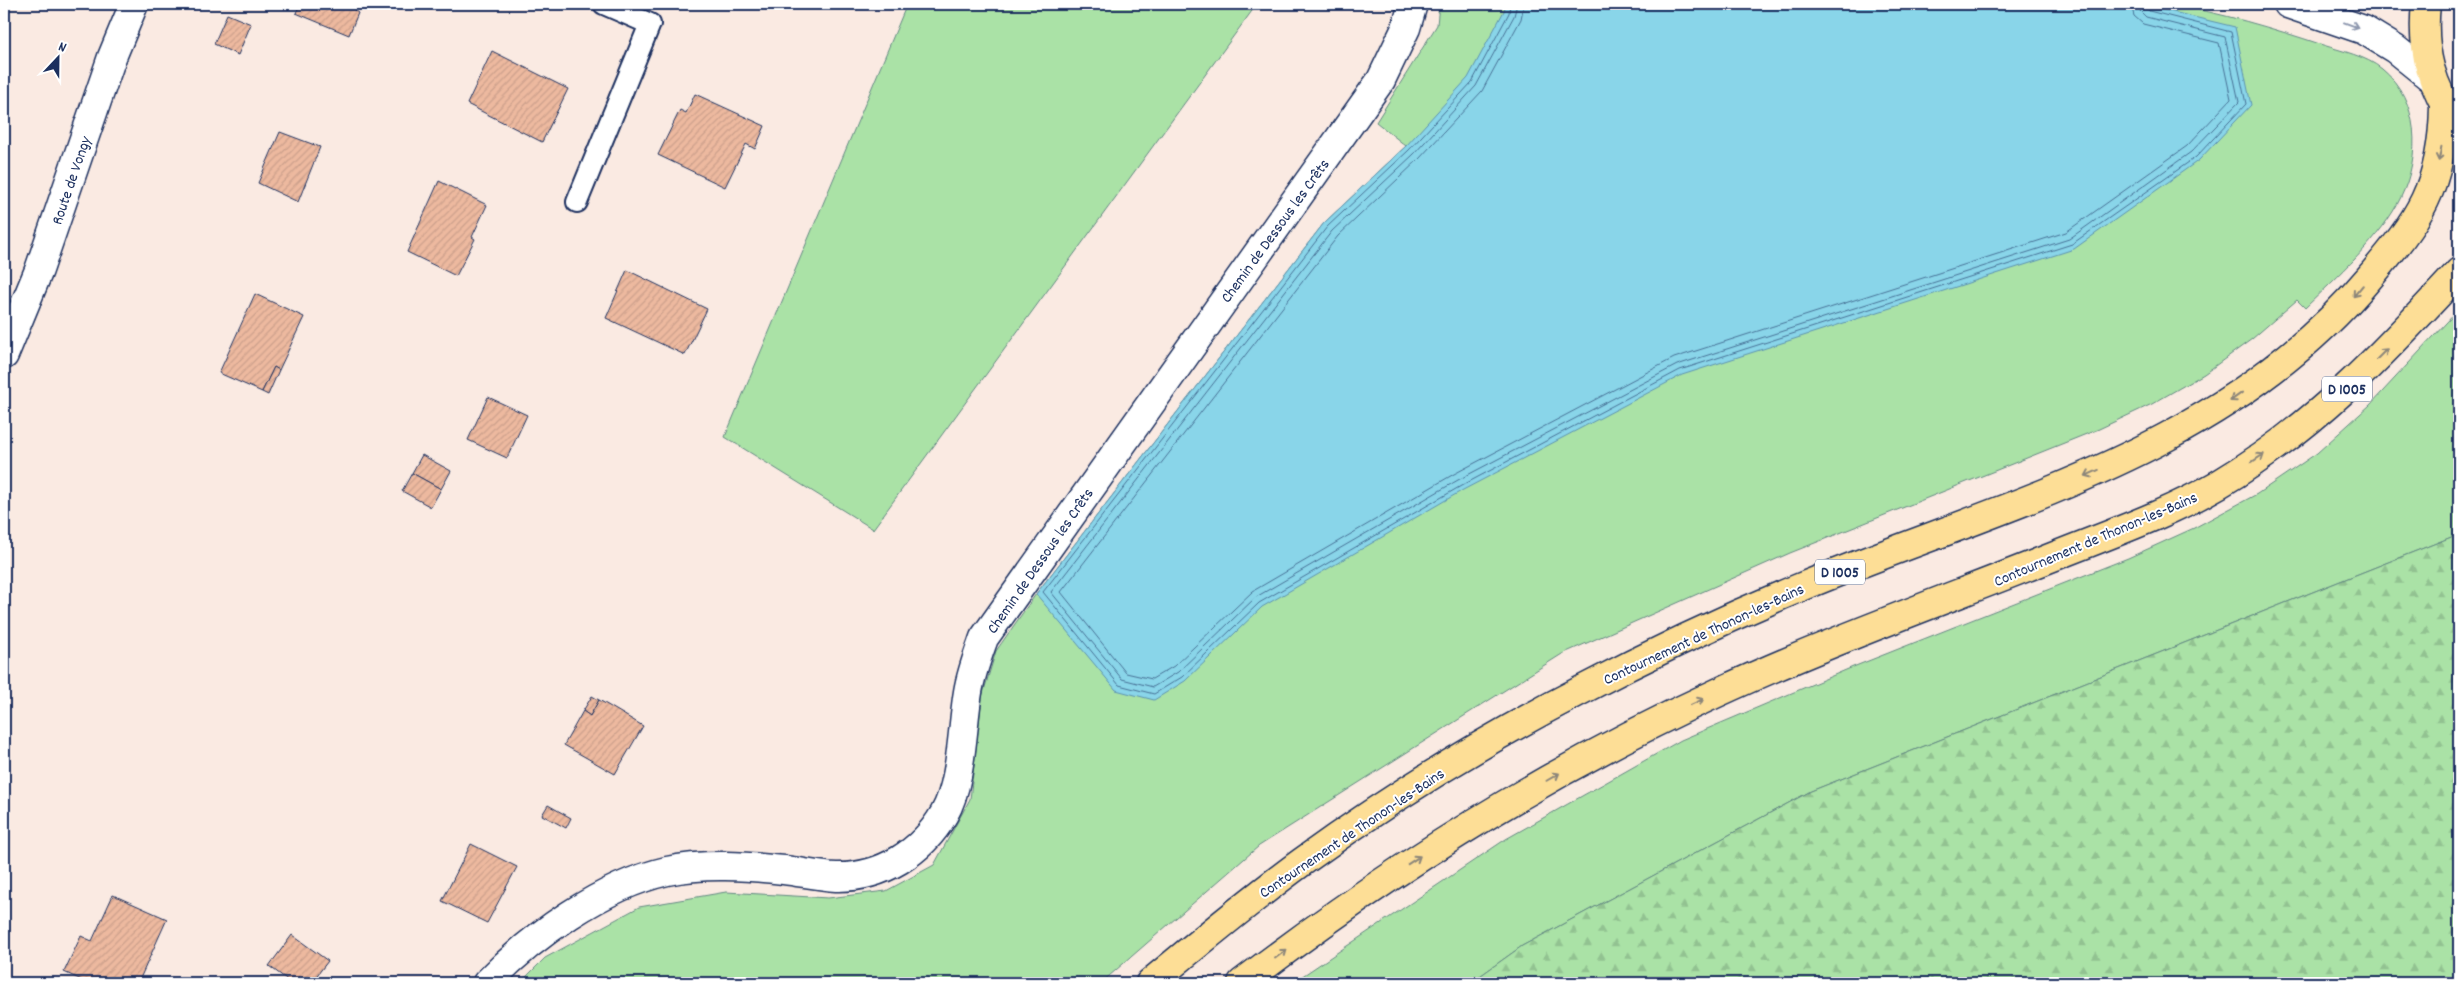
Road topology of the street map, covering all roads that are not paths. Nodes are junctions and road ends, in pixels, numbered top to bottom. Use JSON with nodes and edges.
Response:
{"nodes":[{"id":1,"x":134,"y":4,"type":"edge"},
{"id":2,"x":604,"y":4,"type":"edge"},
{"id":3,"x":1413,"y":4,"type":"edge"},
{"id":4,"x":2288,"y":4,"type":"edge"},
{"id":5,"x":2426,"y":4,"type":"edge"},
{"id":6,"x":2431,"y":78,"type":"junction"},
{"id":7,"x":2452,"y":116,"type":"edge"},
{"id":8,"x":577,"y":202,"type":"dead end"},
{"id":9,"x":2459,"y":272,"type":"edge"},
{"id":10,"x":4,"y":355,"type":"edge"},
{"id":11,"x":487,"y":983,"type":"edge"},
{"id":12,"x":1150,"y":983,"type":"edge"},
{"id":13,"x":1242,"y":983,"type":"edge"}],
"edges":[{"from":1,"to":10,"type":"street","name":"Route de Vongy"},
{"from":2,"to":8,"type":"lane"},
{"from":3,"to":11,"type":"street","name":"Chemin de Dessous les Crêts"},
{"from":4,"to":6,"type":"street","one_way":true},
{"from":5,"to":6,"type":"main road"},
{"from":6,"to":7,"type":"main road"},
{"from":7,"to":12,"type":"main road","name":"Contournement de Thonon-les-Bains","number":"D 1005","one_way":true},
{"from":13,"to":9,"type":"main road","name":"Contournement de Thonon-les-Bains","number":"D 1005","one_way":true}]}
